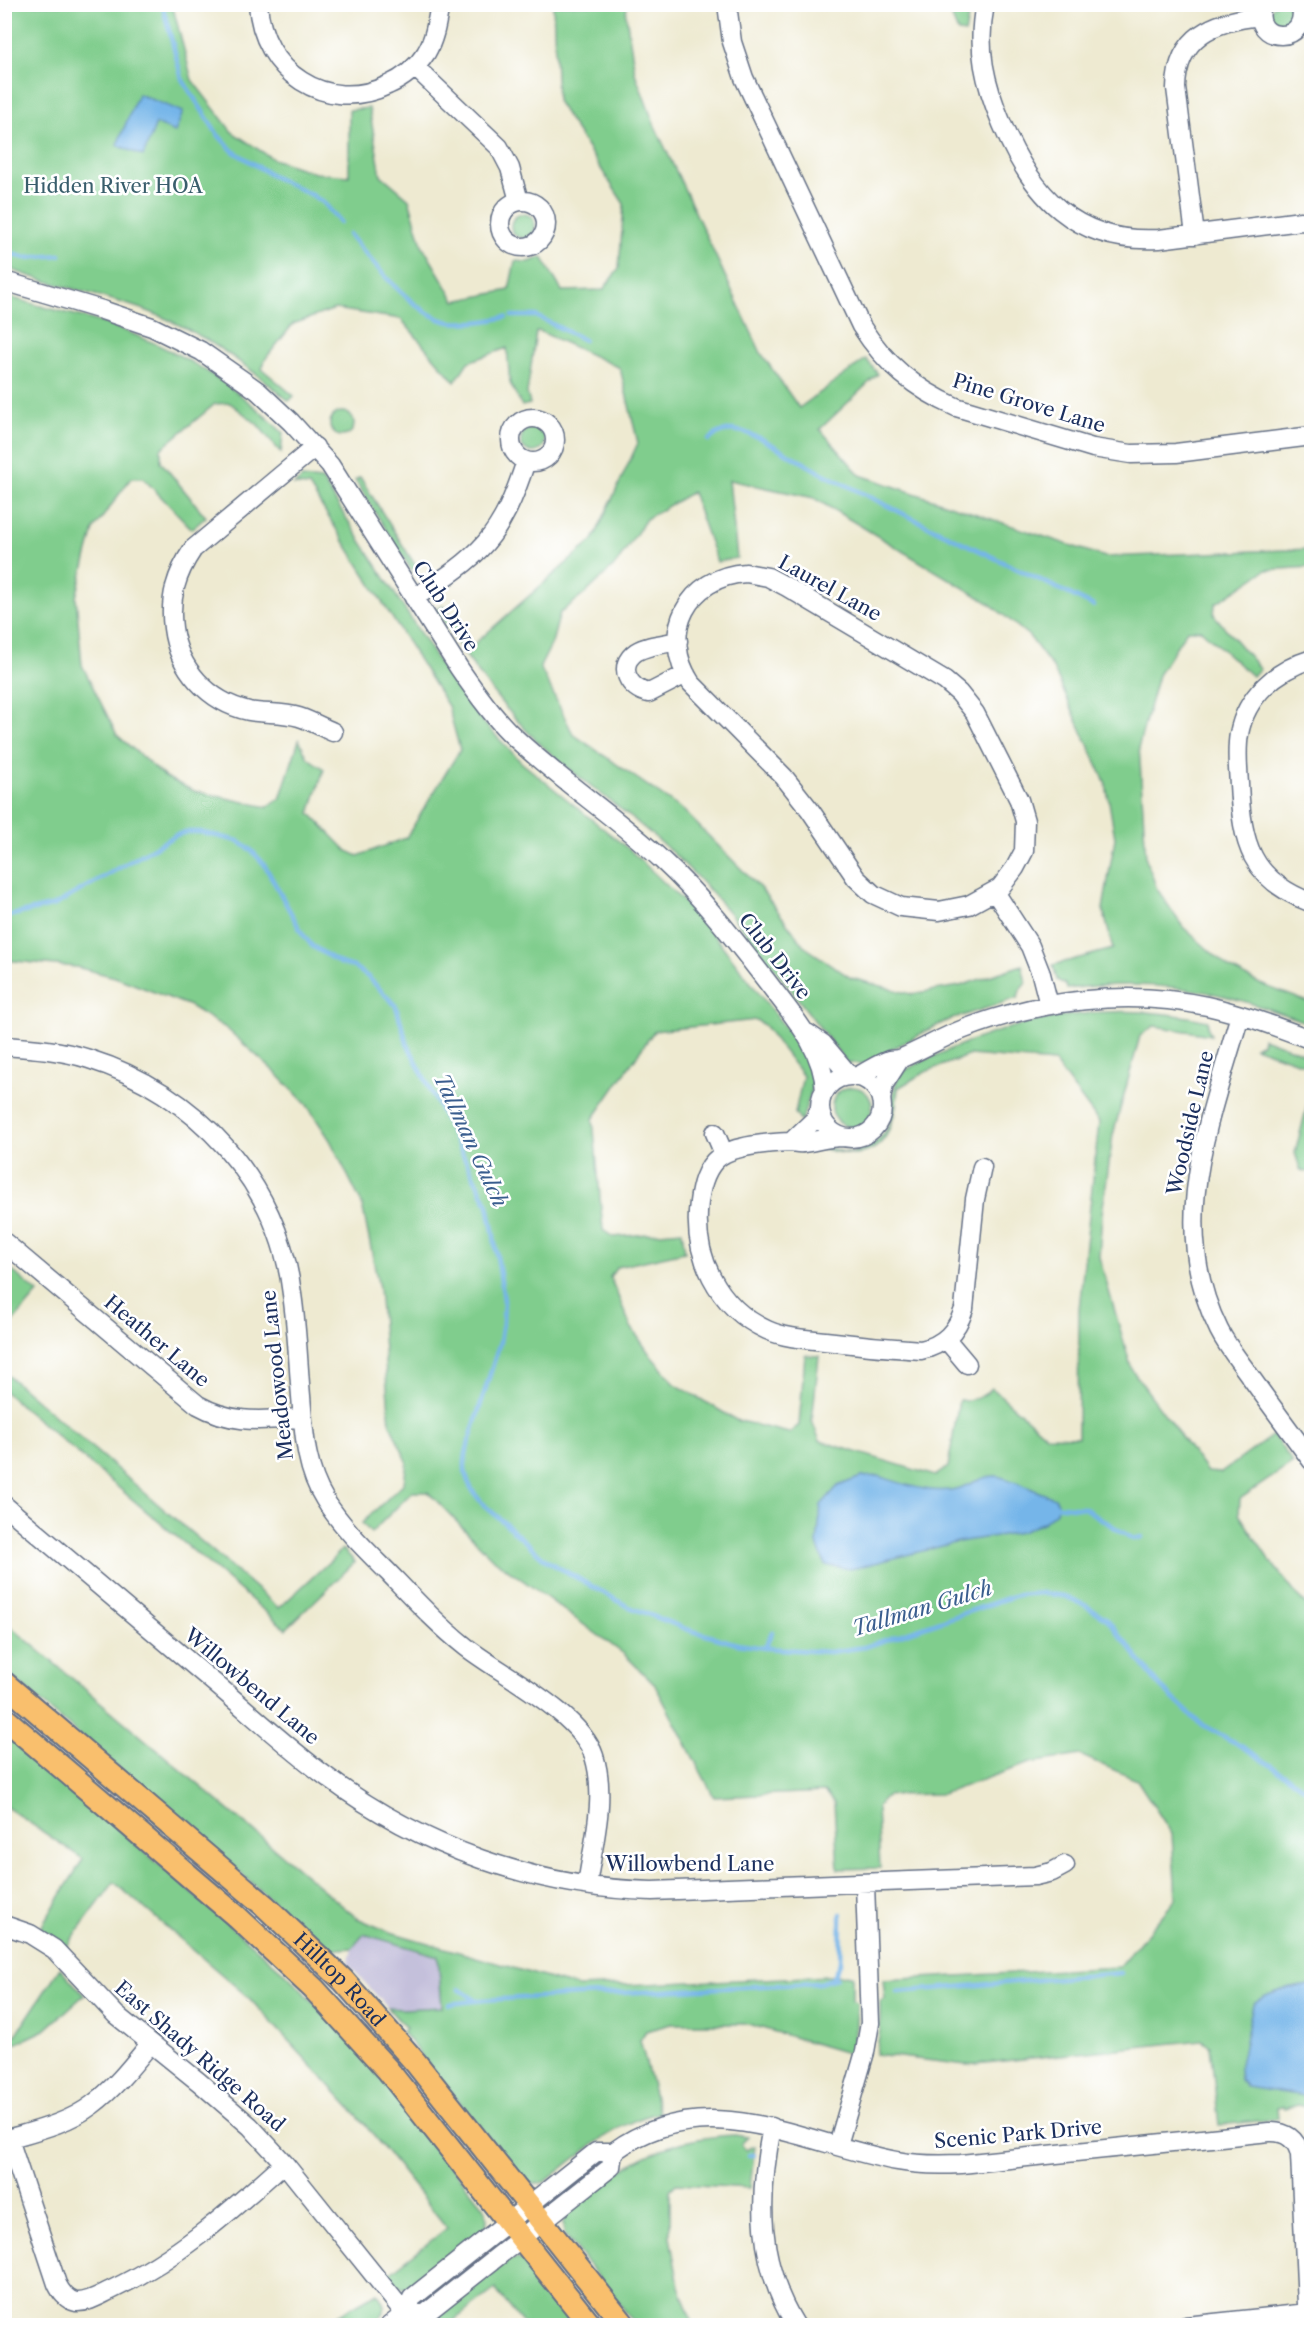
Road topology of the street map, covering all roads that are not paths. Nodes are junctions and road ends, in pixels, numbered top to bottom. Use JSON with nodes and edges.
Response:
{"nodes":[{"id":1,"x":258,"y":4,"type":"edge"},
{"id":2,"x":440,"y":4,"type":"edge"},
{"id":3,"x":727,"y":4,"type":"edge"},
{"id":4,"x":985,"y":4,"type":"edge"},
{"id":5,"x":1300,"y":4,"type":"edge"},
{"id":6,"x":1261,"y":10,"type":"edge"},
{"id":7,"x":415,"y":67,"type":"junction"},
{"id":8,"x":519,"y":201,"type":"dead end"},
{"id":9,"x":1311,"y":223,"type":"edge"},
{"id":10,"x":1195,"y":235,"type":"junction"},
{"id":11,"x":4,"y":281,"type":"edge"},
{"id":12,"x":1311,"y":436,"type":"edge"},
{"id":13,"x":315,"y":447,"type":"junction"},
{"id":14,"x":526,"y":461,"type":"dead end"},
{"id":15,"x":414,"y":598,"type":"junction"},
{"id":16,"x":678,"y":641,"type":"junction"},
{"id":17,"x":1311,"y":659,"type":"edge"},
{"id":18,"x":686,"y":674,"type":"junction"},
{"id":19,"x":333,"y":732,"type":"dead end"},
{"id":20,"x":995,"y":892,"type":"junction"},
{"id":21,"x":1311,"y":903,"type":"edge"},
{"id":22,"x":1048,"y":1005,"type":"junction"},
{"id":23,"x":1240,"y":1015,"type":"junction"},
{"id":24,"x":805,"y":1032,"type":"junction"},
{"id":25,"x":1311,"y":1040,"type":"edge"},
{"id":26,"x":4,"y":1046,"type":"edge"},
{"id":27,"x":900,"y":1059,"type":"junction"},
{"id":28,"x":853,"y":1077,"type":"junction"},
{"id":29,"x":822,"y":1100,"type":"junction"},
{"id":30,"x":881,"y":1100,"type":"junction"},
{"id":31,"x":715,"y":1133,"type":"dead end"},
{"id":32,"x":843,"y":1137,"type":"junction"},
{"id":33,"x":790,"y":1142,"type":"junction"},
{"id":34,"x":724,"y":1154,"type":"junction"},
{"id":35,"x":982,"y":1167,"type":"dead end"},
{"id":36,"x":4,"y":1242,"type":"edge"},
{"id":37,"x":946,"y":1339,"type":"junction"},
{"id":38,"x":967,"y":1364,"type":"dead end"},
{"id":39,"x":302,"y":1418,"type":"junction"},
{"id":40,"x":1311,"y":1461,"type":"edge"},
{"id":41,"x":4,"y":1505,"type":"edge"},
{"id":42,"x":4,"y":1683,"type":"edge"},
{"id":43,"x":4,"y":1718,"type":"edge"},
{"id":44,"x":1065,"y":1865,"type":"dead end"},
{"id":45,"x":865,"y":1884,"type":"junction"},
{"id":46,"x":587,"y":1885,"type":"junction"},
{"id":47,"x":4,"y":1925,"type":"edge"},
{"id":48,"x":150,"y":2044,"type":"junction"},
{"id":49,"x":772,"y":2127,"type":"junction"},
{"id":50,"x":7,"y":2140,"type":"edge"},
{"id":51,"x":838,"y":2145,"type":"junction"},
{"id":52,"x":284,"y":2163,"type":"junction"},
{"id":53,"x":536,"y":2214,"type":"junction"},
{"id":54,"x":515,"y":2230,"type":"junction"},
{"id":55,"x":411,"y":2319,"type":"edge"},
{"id":56,"x":1308,"y":2319,"type":"edge"},
{"id":57,"x":389,"y":2325,"type":"edge"},
{"id":58,"x":591,"y":2325,"type":"edge"},
{"id":59,"x":625,"y":2325,"type":"edge"},
{"id":60,"x":796,"y":2325,"type":"edge"},
{"id":61,"x":1186,"y":2325,"type":"edge"}],
"edges":[{"from":1,"to":7,"type":"street"},
{"from":2,"to":7,"type":"street"},
{"from":3,"to":12,"type":"street","name":"Pine Grove Lane"},
{"from":4,"to":10,"type":"street"},
{"from":5,"to":6,"type":"street"},
{"from":6,"to":10,"type":"street"},
{"from":7,"to":8,"type":"street"},
{"from":9,"to":10,"type":"street"},
{"from":11,"to":13,"type":"street","name":"Club Drive"},
{"from":13,"to":15,"type":"street","name":"Club Drive"},
{"from":13,"to":19,"type":"street"},
{"from":14,"to":15,"type":"street"},
{"from":15,"to":24,"type":"street","name":"Club Drive"},
{"from":16,"to":18,"type":"street","name":"Laurel Lane"},
{"from":16,"to":18,"type":"street"},
{"from":16,"to":20,"type":"street","name":"Laurel Lane"},
{"from":17,"to":21,"type":"street"},
{"from":18,"to":20,"type":"street","name":"Laurel Lane"},
{"from":20,"to":22,"type":"street"},
{"from":22,"to":23,"type":"street"},
{"from":22,"to":27,"type":"street"},
{"from":23,"to":25,"type":"street"},
{"from":23,"to":40,"type":"street","name":"Woodside Lane"},
{"from":24,"to":28,"type":"street","name":"Club Drive"},
{"from":24,"to":29,"type":"street","name":"Club Drive"},
{"from":26,"to":39,"type":"street","name":"Meadowood Lane"},
{"from":27,"to":28,"type":"street"},
{"from":27,"to":30,"type":"street"},
{"from":28,"to":29,"type":"street"},
{"from":28,"to":30,"type":"street"},
{"from":29,"to":32,"type":"street"},
{"from":29,"to":33,"type":"street"},
{"from":30,"to":32,"type":"street"},
{"from":31,"to":34,"type":"street"},
{"from":32,"to":33,"type":"street"},
{"from":33,"to":34,"type":"street"},
{"from":34,"to":37,"type":"street"},
{"from":35,"to":37,"type":"street"},
{"from":36,"to":39,"type":"street","name":"Heather Lane"},
{"from":37,"to":38,"type":"street"},
{"from":39,"to":46,"type":"street","name":"Meadowood Lane"},
{"from":41,"to":46,"type":"street","name":"Willowbend Lane"},
{"from":42,"to":53,"type":"main road","name":"Hilltop Road"},
{"from":43,"to":54,"type":"main road","name":"Hilltop Road"},
{"from":44,"to":45,"type":"street","name":"Willowbend Lane"},
{"from":45,"to":46,"type":"street","name":"Willowbend Lane"},
{"from":45,"to":51,"type":"street"},
{"from":47,"to":48,"type":"street","name":"East Shady Ridge Road"},
{"from":48,"to":50,"type":"street"},
{"from":48,"to":52,"type":"street","name":"East Shady Ridge Road"},
{"from":49,"to":51,"type":"street","name":"Scenic Park Drive"},
{"from":49,"to":53,"type":"street","name":"Scenic Park Drive"},
{"from":49,"to":60,"type":"street"},
{"from":50,"to":52,"type":"street"},
{"from":51,"to":56,"type":"street","name":"Scenic Park Drive"},
{"from":52,"to":55,"type":"street","name":"East Shady Ridge Road"},
{"from":53,"to":54,"type":"street"},
{"from":53,"to":59,"type":"main road","name":"Hilltop Road"},
{"from":54,"to":55,"type":"street"},
{"from":54,"to":58,"type":"main road","name":"Hilltop Road"},
{"from":55,"to":57,"type":"street"},
{"from":56,"to":61,"type":"street"}]}
